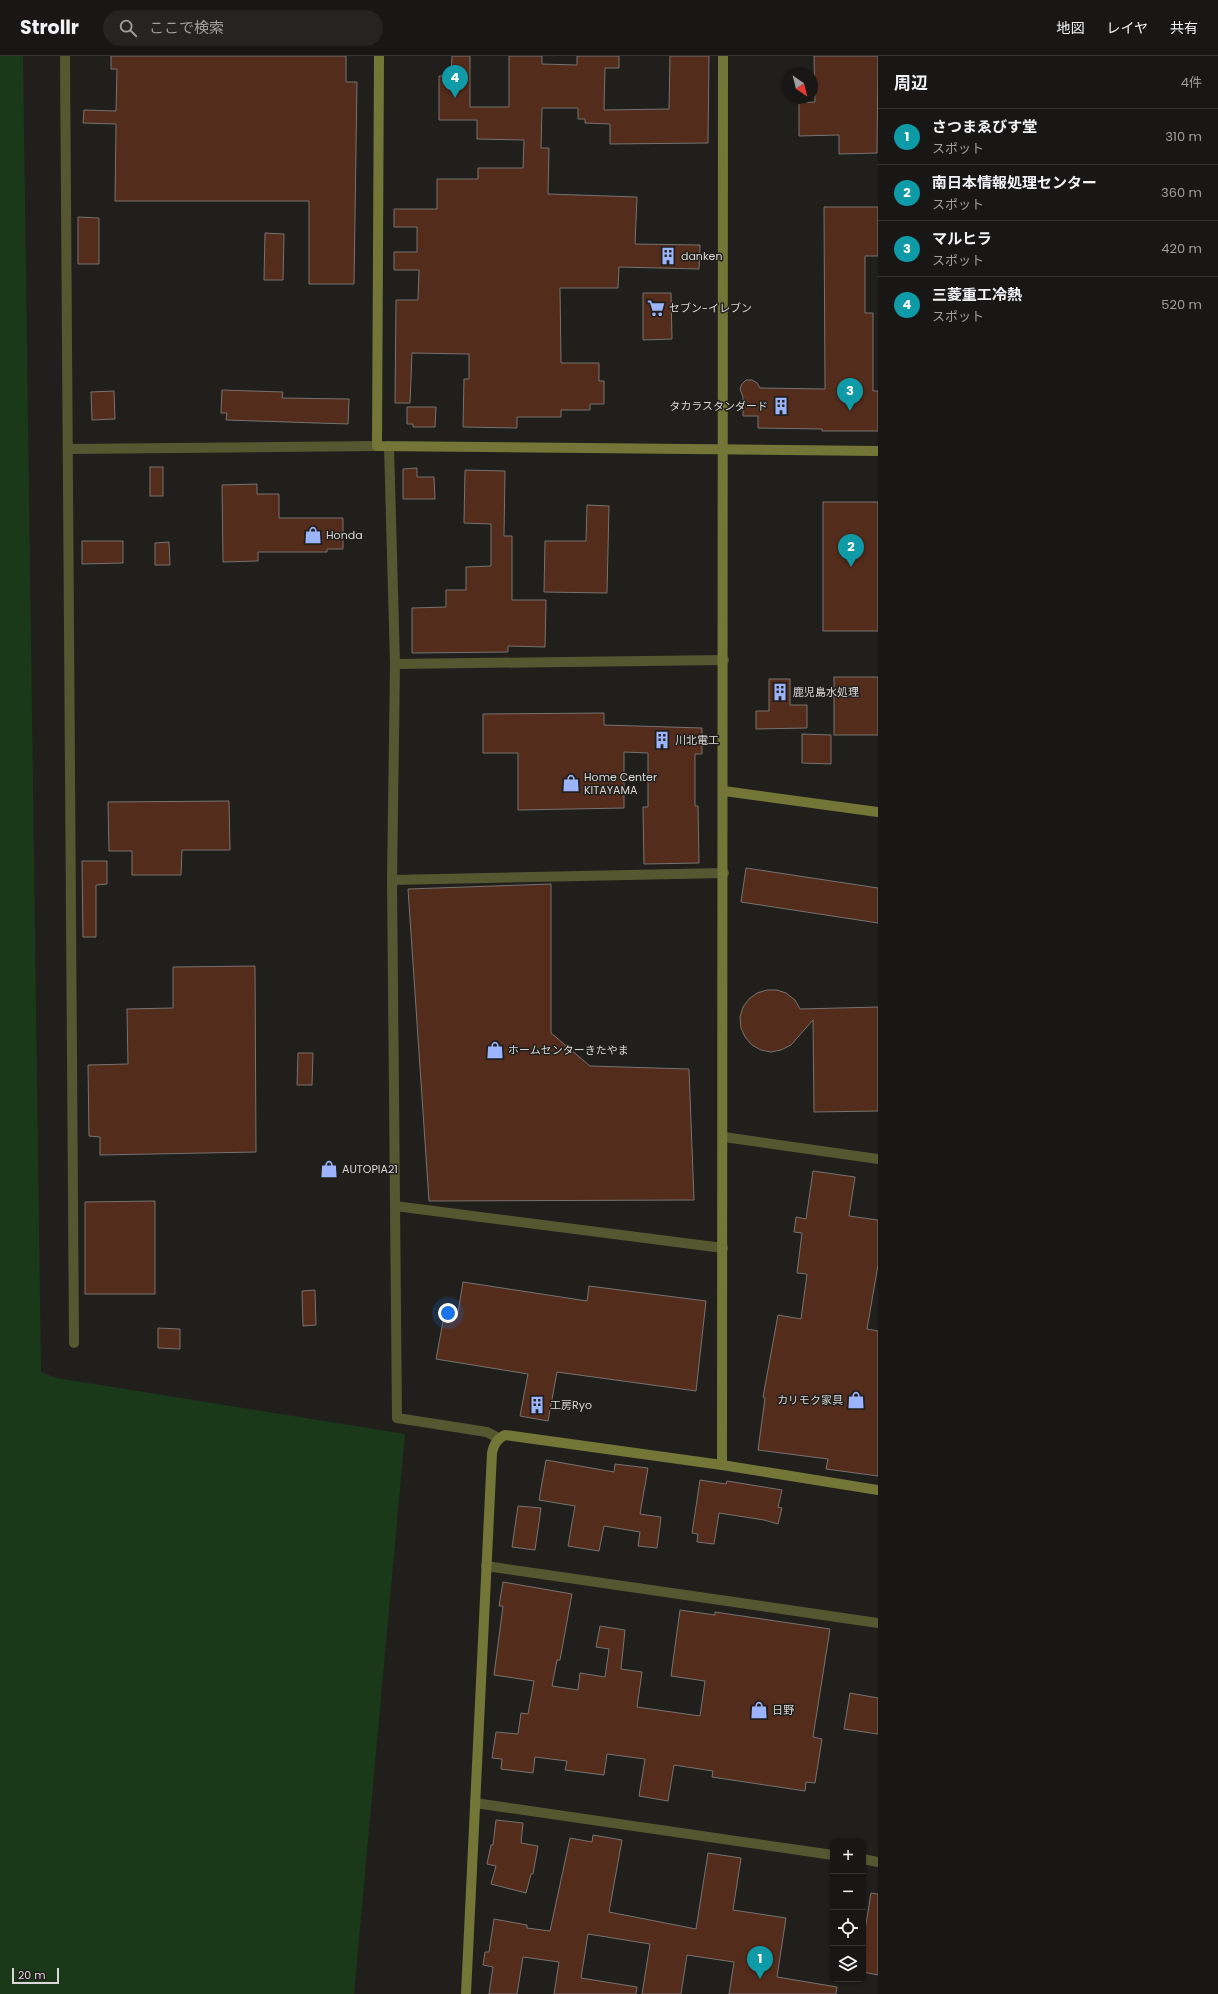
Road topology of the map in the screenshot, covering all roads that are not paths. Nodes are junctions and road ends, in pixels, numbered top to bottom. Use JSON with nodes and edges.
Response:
{"nodes":[{"id":1,"x":65,"y":56,"type":"edge"},
{"id":2,"x":379,"y":56,"type":"edge"},
{"id":3,"x":723,"y":56,"type":"edge"},
{"id":4,"x":378,"y":446,"type":"junction"},
{"id":5,"x":388,"y":446,"type":"junction"},
{"id":6,"x":68,"y":449,"type":"junction"},
{"id":7,"x":724,"y":450,"type":"junction"},
{"id":8,"x":878,"y":451,"type":"edge"},
{"id":9,"x":724,"y":660,"type":"junction"},
{"id":10,"x":396,"y":664,"type":"junction"},
{"id":11,"x":724,"y":791,"type":"junction"},
{"id":12,"x":878,"y":812,"type":"edge"},
{"id":13,"x":724,"y":873,"type":"junction"},
{"id":14,"x":392,"y":880,"type":"junction"},
{"id":15,"x":724,"y":1137,"type":"junction"},
{"id":16,"x":878,"y":1159,"type":"edge"},
{"id":17,"x":395,"y":1206,"type":"junction"},
{"id":18,"x":723,"y":1248,"type":"junction"},
{"id":19,"x":74,"y":1343,"type":"dead end"},
{"id":20,"x":498,"y":1438,"type":"junction"},
{"id":21,"x":722,"y":1465,"type":"junction"},
{"id":22,"x":878,"y":1490,"type":"edge"},
{"id":23,"x":486,"y":1566,"type":"junction"},
{"id":24,"x":878,"y":1623,"type":"edge"},
{"id":25,"x":475,"y":1802,"type":"junction"},
{"id":26,"x":830,"y":1855,"type":"edge"},
{"id":27,"x":866,"y":1860,"type":"edge"},
{"id":28,"x":878,"y":1862,"type":"edge"},
{"id":29,"x":466,"y":1994,"type":"edge"}],
"edges":[{"from":1,"to":6,"type":"street"},
{"from":2,"to":4,"type":"street"},
{"from":3,"to":7,"type":"street"},
{"from":4,"to":5,"type":"street"},
{"from":4,"to":6,"type":"street"},
{"from":5,"to":7,"type":"street"},
{"from":5,"to":10,"type":"street"},
{"from":6,"to":19,"type":"street"},
{"from":7,"to":8,"type":"street"},
{"from":7,"to":9,"type":"street"},
{"from":9,"to":10,"type":"street"},
{"from":9,"to":11,"type":"street"},
{"from":10,"to":14,"type":"street"},
{"from":11,"to":12,"type":"street"},
{"from":11,"to":13,"type":"street"},
{"from":13,"to":14,"type":"street"},
{"from":13,"to":15,"type":"street"},
{"from":14,"to":17,"type":"street"},
{"from":15,"to":16,"type":"street"},
{"from":15,"to":18,"type":"street"},
{"from":17,"to":18,"type":"street"},
{"from":17,"to":20,"type":"street"},
{"from":18,"to":21,"type":"street"},
{"from":20,"to":21,"type":"street"},
{"from":20,"to":23,"type":"street"},
{"from":21,"to":22,"type":"street"},
{"from":23,"to":24,"type":"street"},
{"from":23,"to":25,"type":"street"},
{"from":25,"to":26,"type":"street"},
{"from":25,"to":29,"type":"street"},
{"from":27,"to":28,"type":"street"}]}
